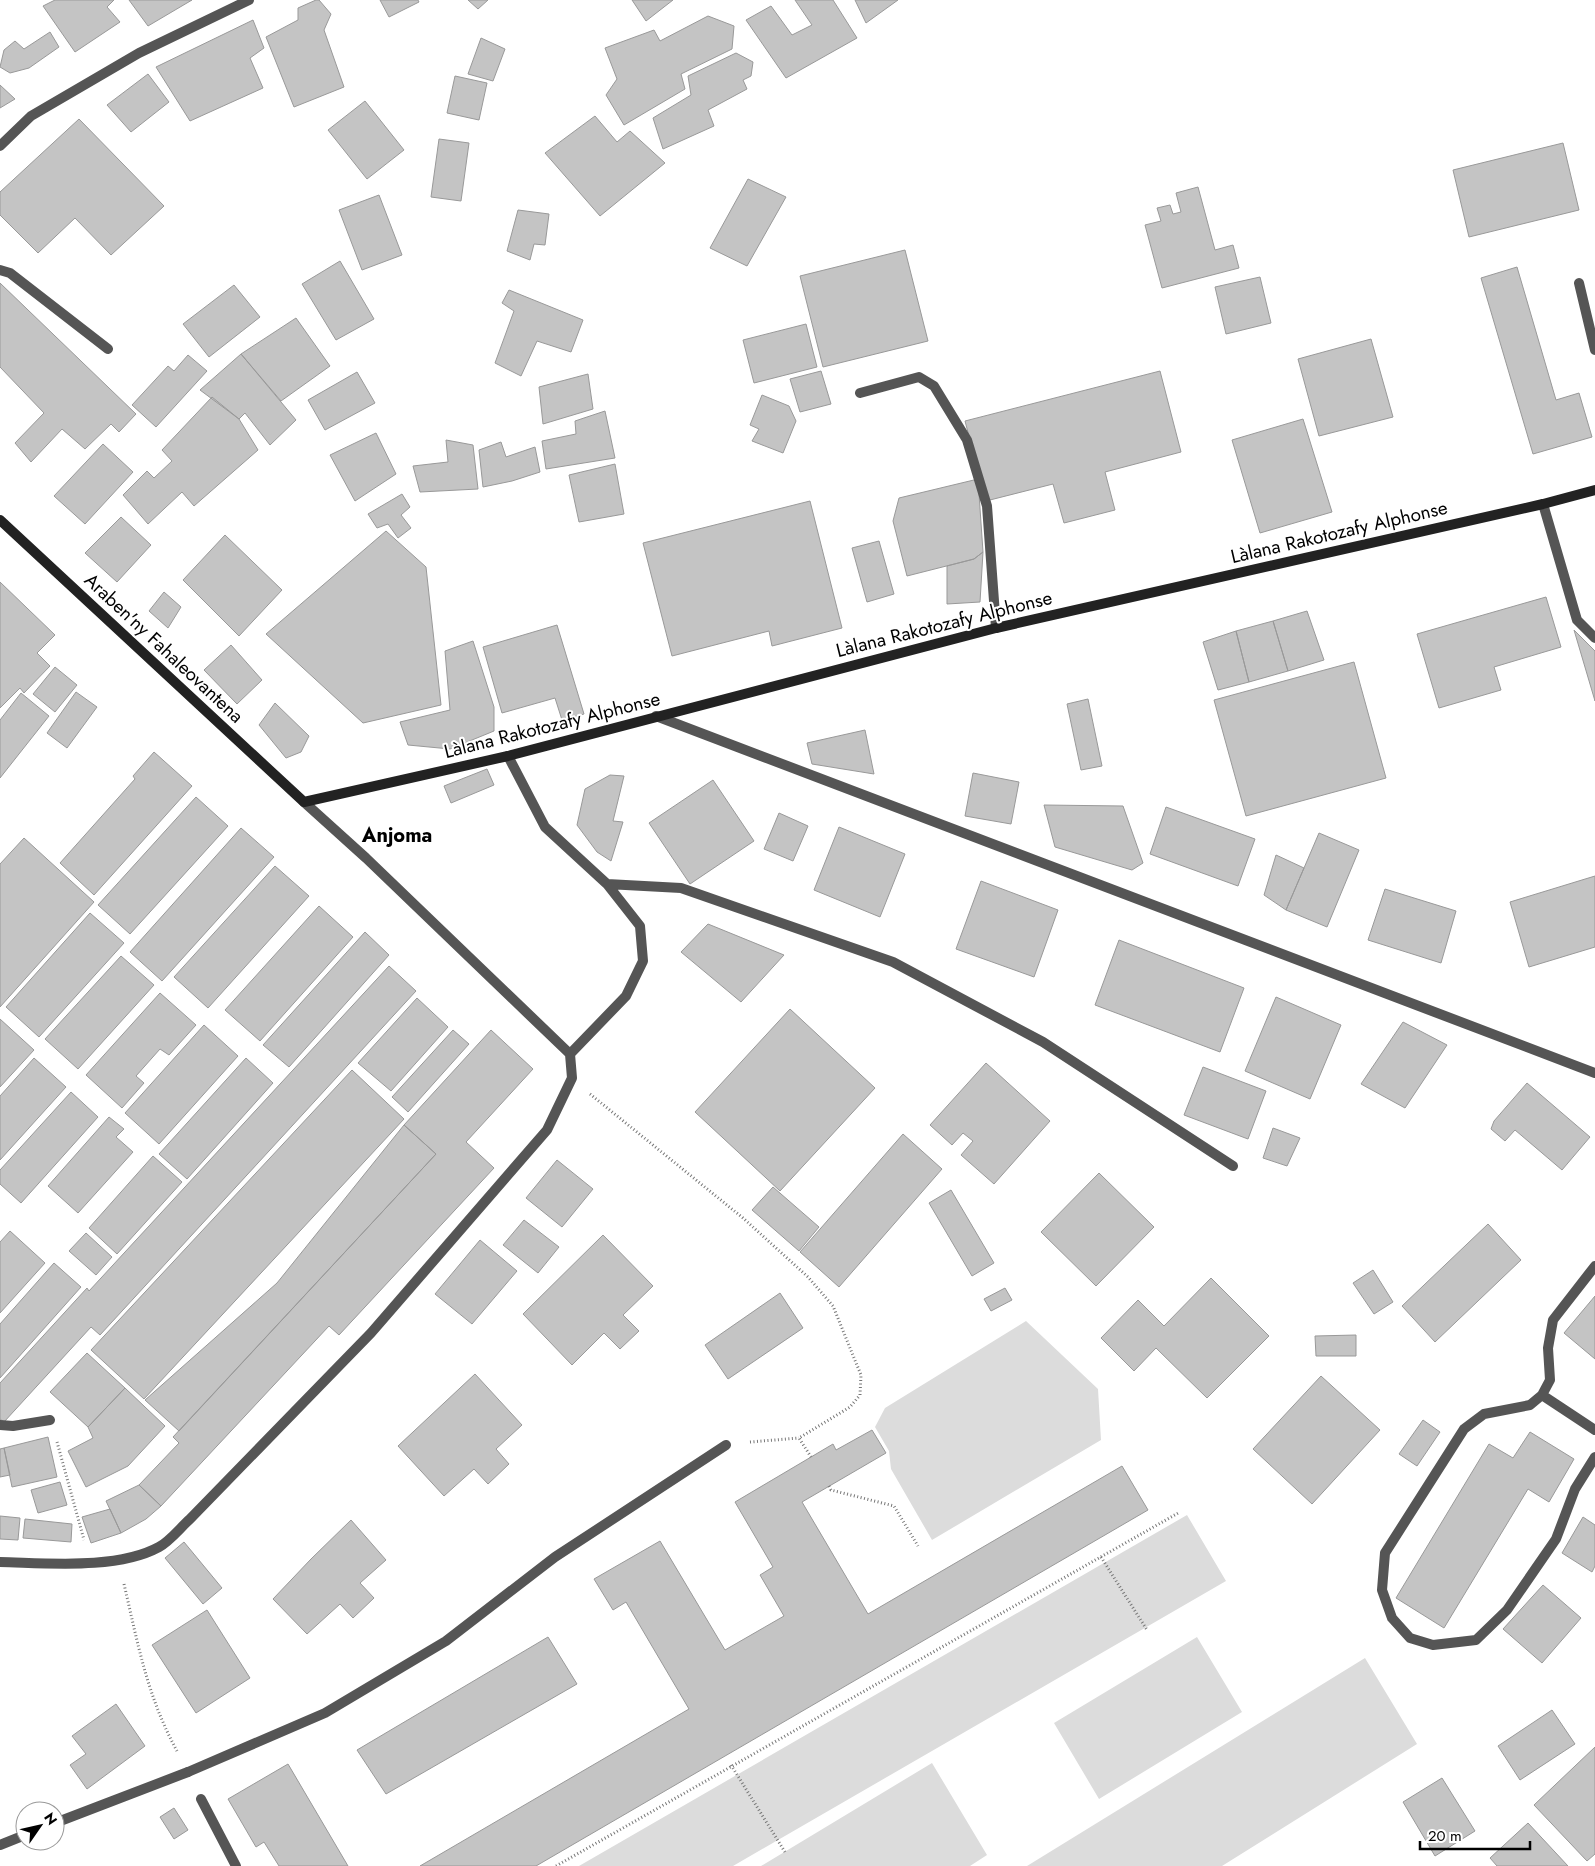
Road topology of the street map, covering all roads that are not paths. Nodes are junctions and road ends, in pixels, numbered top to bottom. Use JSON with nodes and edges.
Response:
{"nodes":[{"id":1,"x":249,"y":0,"type":"edge"},
{"id":2,"x":0,"y":146,"type":"edge"},
{"id":3,"x":0,"y":270,"type":"edge"},
{"id":4,"x":1579,"y":284,"type":"dead end"},
{"id":5,"x":108,"y":349,"type":"dead end"},
{"id":6,"x":1595,"y":350,"type":"edge"},
{"id":7,"x":860,"y":393,"type":"dead end"},
{"id":8,"x":1595,"y":490,"type":"edge"},
{"id":9,"x":1543,"y":504,"type":"junction"},
{"id":10,"x":0,"y":520,"type":"edge"},
{"id":11,"x":996,"y":628,"type":"junction"},
{"id":12,"x":1595,"y":638,"type":"edge"},
{"id":13,"x":656,"y":716,"type":"junction"},
{"id":14,"x":508,"y":756,"type":"junction"},
{"id":15,"x":304,"y":802,"type":"junction"},
{"id":16,"x":607,"y":884,"type":"junction"},
{"id":17,"x":570,"y":1054,"type":"junction"},
{"id":18,"x":1595,"y":1073,"type":"edge"},
{"id":19,"x":1233,"y":1166,"type":"dead end"},
{"id":20,"x":1595,"y":1266,"type":"edge"},
{"id":21,"x":1542,"y":1395,"type":"junction"},
{"id":22,"x":50,"y":1420,"type":"road end"},
{"id":23,"x":0,"y":1425,"type":"edge"},
{"id":24,"x":1595,"y":1430,"type":"edge"},
{"id":25,"x":726,"y":1445,"type":"road end"},
{"id":26,"x":1595,"y":1456,"type":"edge"},
{"id":27,"x":0,"y":1562,"type":"edge"},
{"id":28,"x":201,"y":1799,"type":"dead end"},
{"id":29,"x":65,"y":1819,"type":"edge"},
{"id":30,"x":15,"y":1839,"type":"edge"},
{"id":31,"x":0,"y":1845,"type":"edge"},
{"id":32,"x":236,"y":1866,"type":"edge"}],
"edges":[{"from":1,"to":2,"type":"street"},
{"from":3,"to":5,"type":"street"},
{"from":4,"to":6,"type":"street"},
{"from":7,"to":11,"type":"street"},
{"from":8,"to":9,"type":"street","name":"Làlana Rakotozafy Alphonse"},
{"from":9,"to":11,"type":"street","name":"Làlana Rakotozafy Alphonse"},
{"from":9,"to":12,"type":"street"},
{"from":10,"to":15,"type":"street","name":"Araben'ny Fahaleovantena"},
{"from":11,"to":13,"type":"street","name":"Làlana Rakotozafy Alphonse"},
{"from":13,"to":14,"type":"street","name":"Làlana Rakotozafy Alphonse"},
{"from":13,"to":18,"type":"street"},
{"from":14,"to":15,"type":"street","name":"Làlana Rakotozafy Alphonse"},
{"from":14,"to":16,"type":"street"},
{"from":15,"to":17,"type":"street"},
{"from":16,"to":17,"type":"street"},
{"from":16,"to":19,"type":"street"},
{"from":17,"to":27,"type":"street"},
{"from":20,"to":21,"type":"street"},
{"from":21,"to":24,"type":"street"},
{"from":21,"to":26,"type":"street"},
{"from":22,"to":23,"type":"street"},
{"from":25,"to":29,"type":"street"},
{"from":28,"to":32,"type":"street"},
{"from":30,"to":31,"type":"street"}]}
